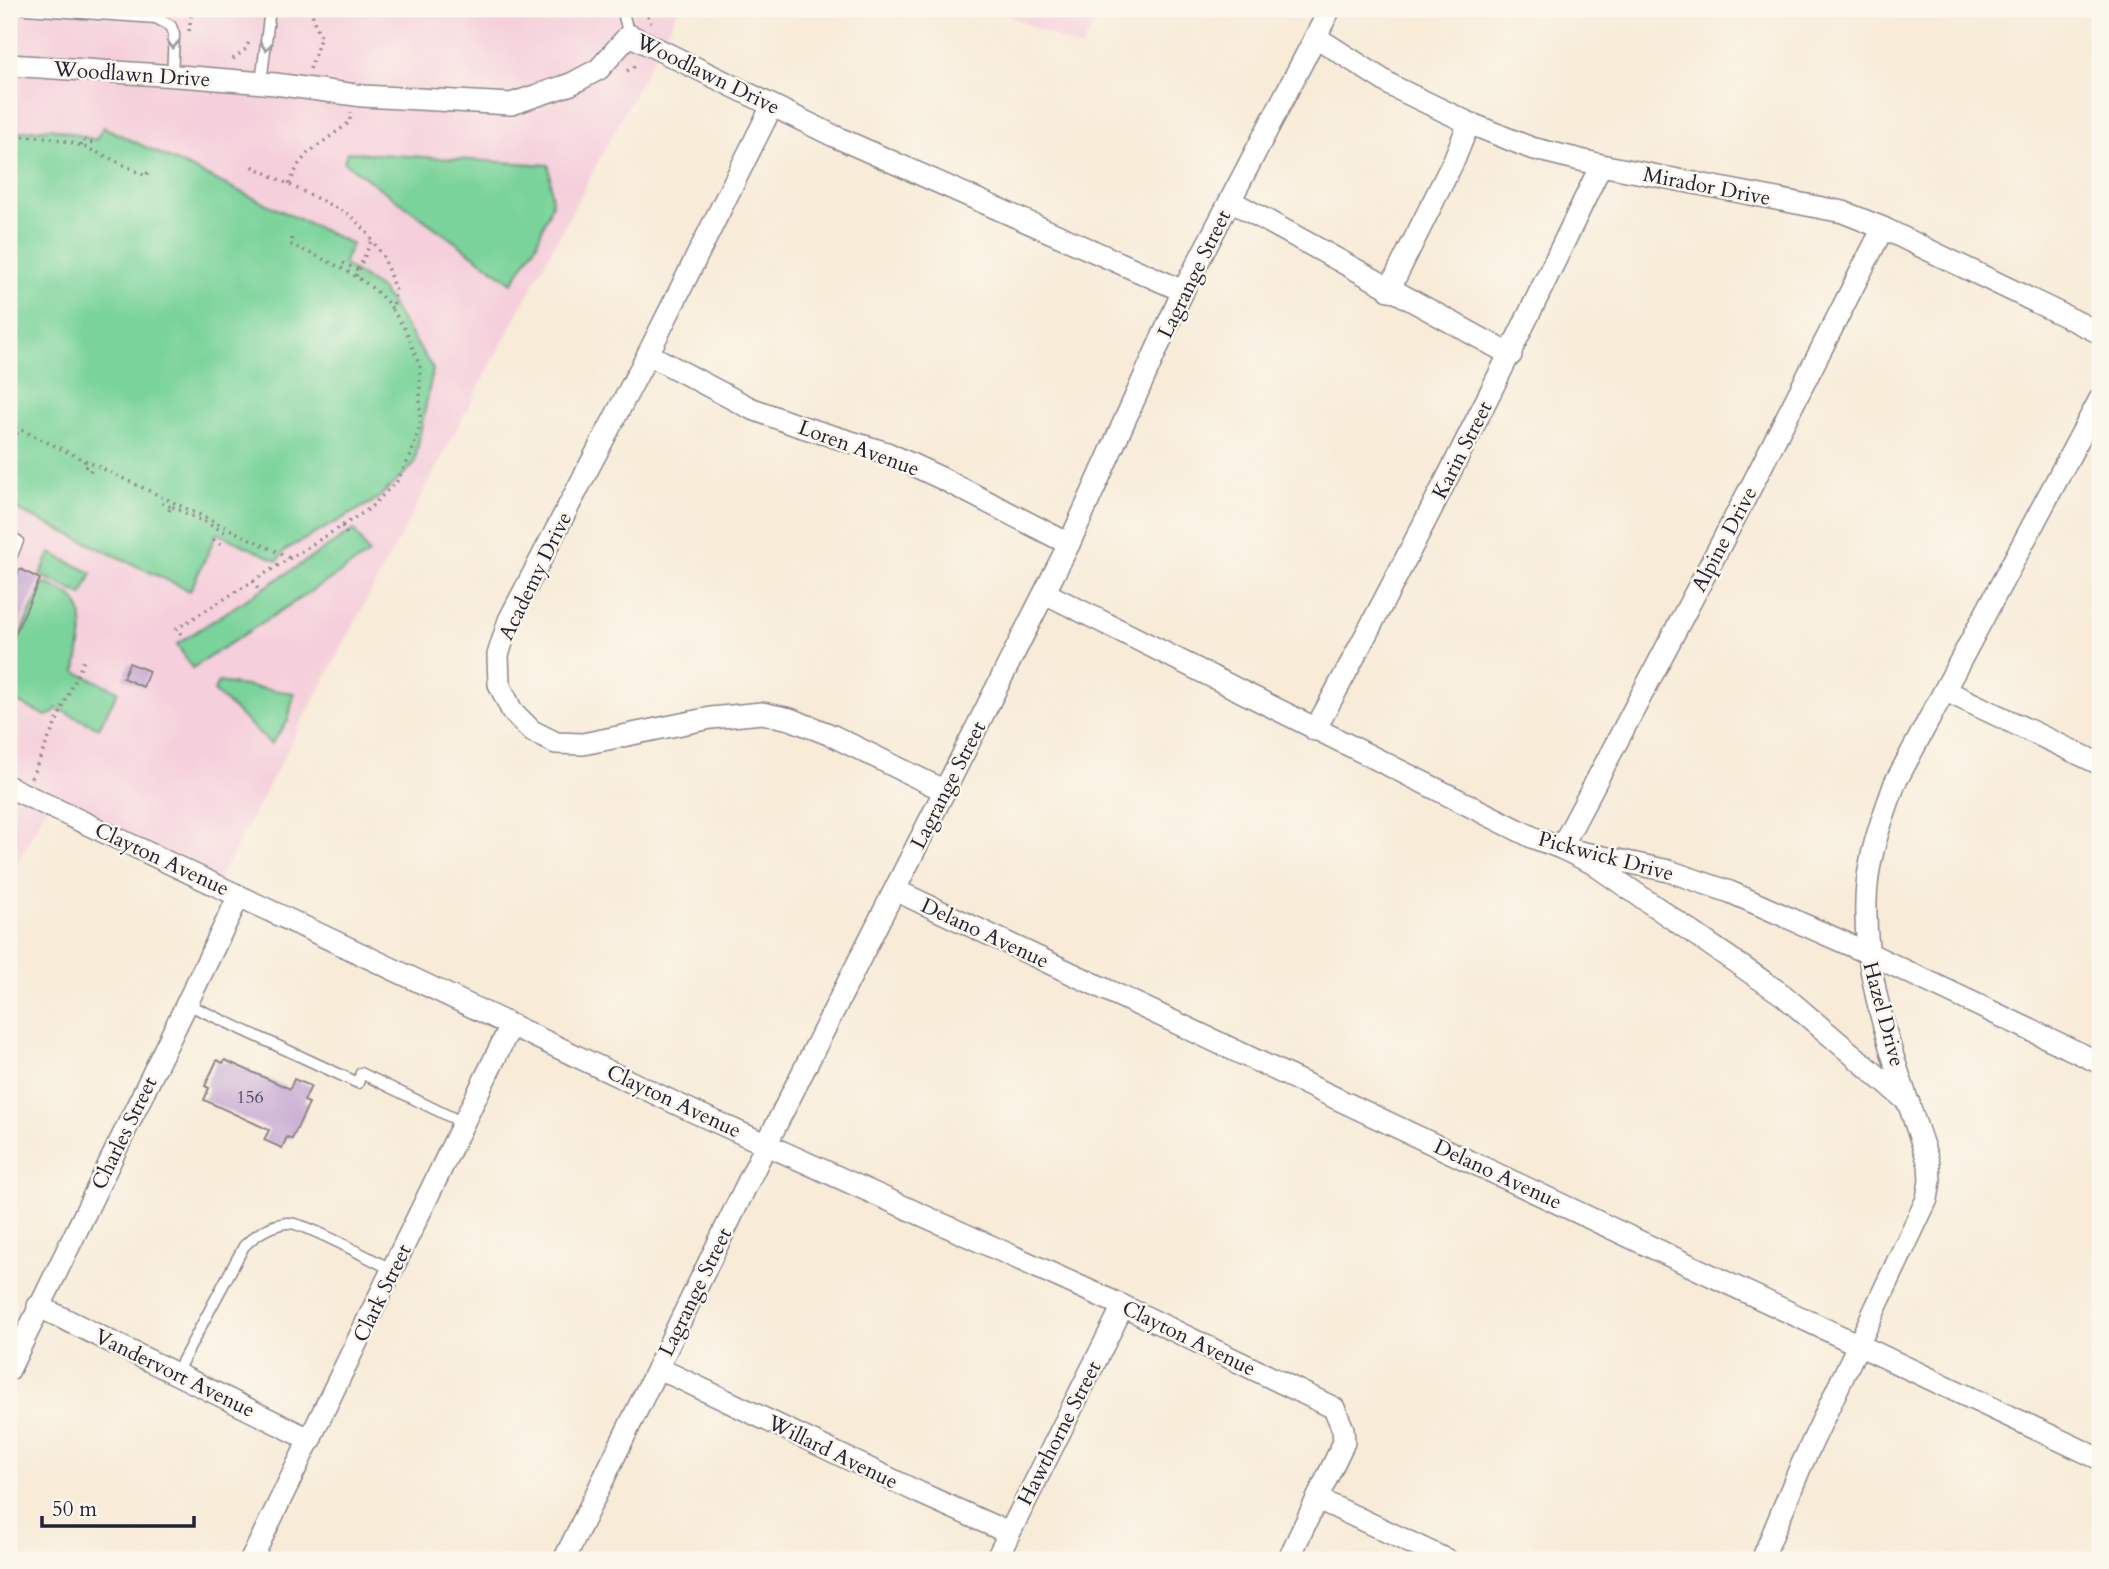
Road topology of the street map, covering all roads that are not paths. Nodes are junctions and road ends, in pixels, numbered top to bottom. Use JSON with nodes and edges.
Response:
{"nodes":[{"id":1,"x":26,"y":9,"type":"edge"},
{"id":2,"x":270,"y":9,"type":"edge"},
{"id":3,"x":622,"y":9,"type":"edge"},
{"id":4,"x":1330,"y":9,"type":"edge"},
{"id":5,"x":629,"y":35,"type":"junction"},
{"id":6,"x":1316,"y":37,"type":"junction"},
{"id":7,"x":9,"y":65,"type":"edge"},
{"id":8,"x":172,"y":76,"type":"junction"},
{"id":9,"x":261,"y":83,"type":"junction"},
{"id":10,"x":772,"y":106,"type":"junction"},
{"id":11,"x":1469,"y":123,"type":"junction"},
{"id":12,"x":1601,"y":165,"type":"junction"},
{"id":13,"x":1231,"y":201,"type":"junction"},
{"id":14,"x":1883,"y":228,"type":"junction"},
{"id":15,"x":1389,"y":289,"type":"junction"},
{"id":16,"x":1183,"y":290,"type":"junction"},
{"id":17,"x":2100,"y":333,"type":"edge"},
{"id":18,"x":648,"y":354,"type":"junction"},
{"id":19,"x":1511,"y":355,"type":"junction"},
{"id":20,"x":2100,"y":399,"type":"edge"},
{"id":21,"x":9,"y":536,"type":"edge"},
{"id":22,"x":1069,"y":544,"type":"junction"},
{"id":23,"x":9,"y":562,"type":"edge"},
{"id":24,"x":1045,"y":593,"type":"junction"},
{"id":25,"x":1946,"y":691,"type":"junction"},
{"id":26,"x":1315,"y":730,"type":"junction"},
{"id":27,"x":2100,"y":764,"type":"edge"},
{"id":28,"x":9,"y":787,"type":"edge"},
{"id":29,"x":945,"y":791,"type":"junction"},
{"id":30,"x":1561,"y":848,"type":"junction"},
{"id":31,"x":895,"y":890,"type":"junction"},
{"id":32,"x":239,"y":896,"type":"junction"},
{"id":33,"x":1868,"y":953,"type":"junction"},
{"id":34,"x":187,"y":1003,"type":"junction"},
{"id":35,"x":511,"y":1025,"type":"junction"},
{"id":36,"x":2100,"y":1063,"type":"edge"},
{"id":37,"x":1909,"y":1103,"type":"junction"},
{"id":38,"x":465,"y":1124,"type":"junction"},
{"id":39,"x":768,"y":1143,"type":"junction"},
{"id":40,"x":393,"y":1270,"type":"junction"},
{"id":41,"x":38,"y":1306,"type":"junction"},
{"id":42,"x":1123,"y":1306,"type":"junction"},
{"id":43,"x":1859,"y":1345,"type":"junction"},
{"id":44,"x":658,"y":1368,"type":"junction"},
{"id":45,"x":9,"y":1370,"type":"edge"},
{"id":46,"x":176,"y":1373,"type":"junction"},
{"id":47,"x":311,"y":1440,"type":"junction"},
{"id":48,"x":2100,"y":1459,"type":"edge"},
{"id":49,"x":1318,"y":1499,"type":"junction"},
{"id":50,"x":1009,"y":1533,"type":"junction"},
{"id":51,"x":251,"y":1560,"type":"edge"},
{"id":52,"x":564,"y":1560,"type":"edge"},
{"id":53,"x":996,"y":1560,"type":"edge"},
{"id":54,"x":1288,"y":1560,"type":"edge"},
{"id":55,"x":1447,"y":1560,"type":"edge"},
{"id":56,"x":1762,"y":1560,"type":"edge"}],
"edges":[{"from":1,"to":8,"type":"lane","one_way":true},
{"from":2,"to":9,"type":"lane","one_way":true},
{"from":3,"to":5,"type":"lane"},
{"from":4,"to":6,"type":"street","name":"Lagrange Street"},
{"from":5,"to":9,"type":"street","name":"Woodlawn Drive"},
{"from":5,"to":10,"type":"street","name":"Woodlawn Drive"},
{"from":6,"to":11,"type":"street","name":"Mirador Drive"},
{"from":6,"to":13,"type":"street","name":"Lagrange Street"},
{"from":7,"to":8,"type":"street","name":"Woodlawn Drive"},
{"from":8,"to":9,"type":"street","name":"Woodlawn Drive"},
{"from":10,"to":16,"type":"street","name":"Woodlawn Drive"},
{"from":10,"to":18,"type":"street","name":"Academy Drive"},
{"from":11,"to":12,"type":"street","name":"Mirador Drive"},
{"from":11,"to":15,"type":"street"},
{"from":12,"to":14,"type":"street","name":"Mirador Drive"},
{"from":12,"to":19,"type":"street","name":"Karin Street"},
{"from":13,"to":15,"type":"street"},
{"from":13,"to":16,"type":"street","name":"Lagrange Street"},
{"from":14,"to":17,"type":"street","name":"Mirador Drive"},
{"from":14,"to":30,"type":"street","name":"Alpine Drive"},
{"from":15,"to":19,"type":"street"},
{"from":16,"to":22,"type":"street","name":"Lagrange Street"},
{"from":18,"to":22,"type":"street","name":"Loren Avenue"},
{"from":18,"to":29,"type":"street","name":"Academy Drive"},
{"from":19,"to":26,"type":"street","name":"Karin Street"},
{"from":20,"to":25,"type":"street","name":"Hazel Drive"},
{"from":21,"to":23,"type":"lane"},
{"from":22,"to":24,"type":"street","name":"Lagrange Street"},
{"from":24,"to":26,"type":"street","name":"Pickwick Drive"},
{"from":24,"to":29,"type":"street","name":"Lagrange Street"},
{"from":25,"to":27,"type":"street"},
{"from":25,"to":33,"type":"street","name":"Hazel Drive"},
{"from":26,"to":30,"type":"street","name":"Pickwick Drive"},
{"from":28,"to":32,"type":"street","name":"Clayton Avenue"},
{"from":29,"to":31,"type":"street","name":"Lagrange Street"},
{"from":30,"to":33,"type":"street","name":"Pickwick Drive"},
{"from":30,"to":37,"type":"street"},
{"from":31,"to":39,"type":"street","name":"Lagrange Street"},
{"from":31,"to":43,"type":"street","name":"Delano Avenue"},
{"from":32,"to":34,"type":"street","name":"Charles Street"},
{"from":32,"to":35,"type":"street","name":"Clayton Avenue"},
{"from":33,"to":36,"type":"street","name":"Pickwick Drive"},
{"from":33,"to":37,"type":"street","name":"Hazel Drive"},
{"from":34,"to":38,"type":"lane"},
{"from":34,"to":41,"type":"street","name":"Charles Street"},
{"from":35,"to":38,"type":"street","name":"Clark Street"},
{"from":35,"to":39,"type":"street","name":"Clayton Avenue"},
{"from":37,"to":43,"type":"street","name":"Hazel Drive"},
{"from":38,"to":40,"type":"street","name":"Clark Street"},
{"from":39,"to":42,"type":"street","name":"Clayton Avenue"},
{"from":39,"to":44,"type":"street","name":"Lagrange Street"},
{"from":40,"to":46,"type":"lane"},
{"from":40,"to":47,"type":"street","name":"Clark Street"},
{"from":41,"to":45,"type":"street","name":"Charles Street"},
{"from":41,"to":46,"type":"street","name":"Vandervort Avenue"},
{"from":42,"to":49,"type":"street","name":"Clayton Avenue"},
{"from":42,"to":50,"type":"street","name":"Hawthorne Street"},
{"from":43,"to":48,"type":"street","name":"Delano Avenue"},
{"from":43,"to":56,"type":"street","name":"Hazel Drive"},
{"from":44,"to":50,"type":"street","name":"Willard Avenue"},
{"from":44,"to":52,"type":"street","name":"Lagrange Street"},
{"from":46,"to":47,"type":"street","name":"Vandervort Avenue"},
{"from":47,"to":51,"type":"street","name":"Clark Street"},
{"from":49,"to":54,"type":"street"},
{"from":49,"to":55,"type":"street"},
{"from":50,"to":53,"type":"street","name":"Hawthorne Street"}]}
